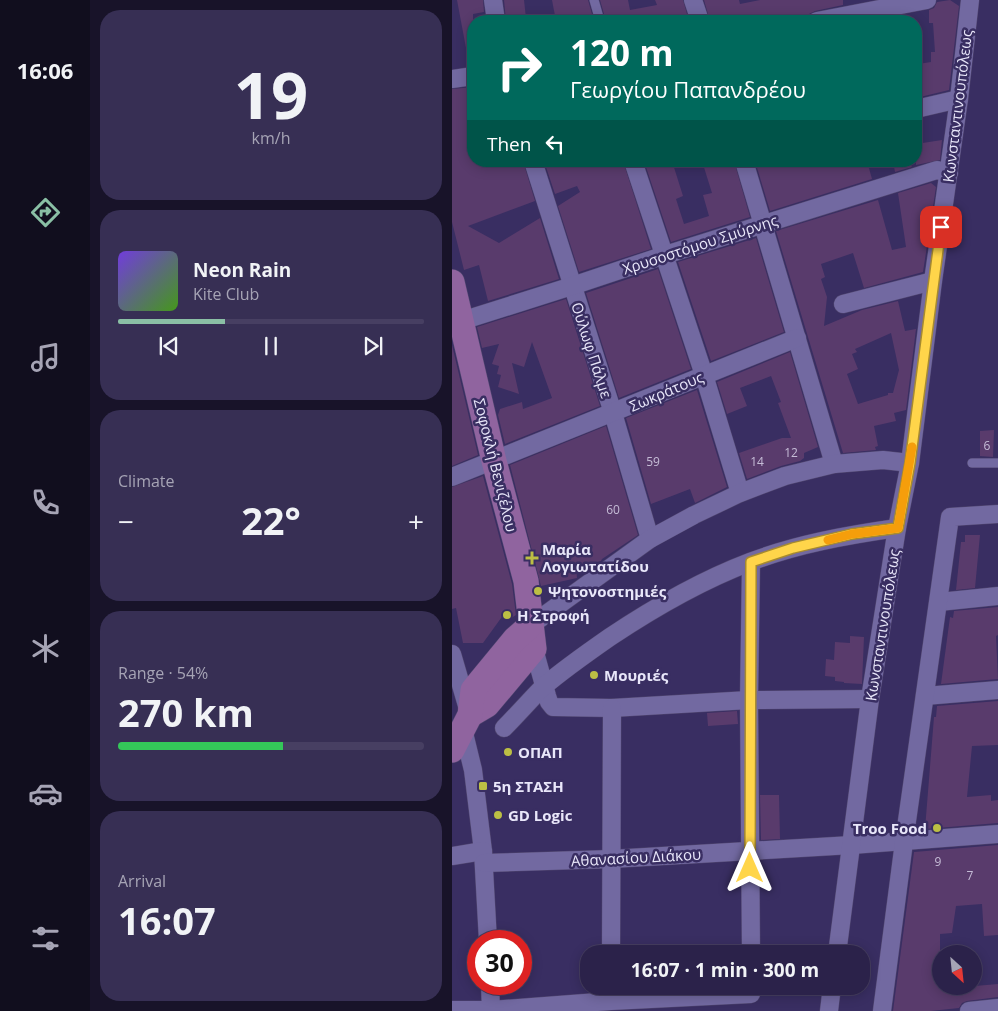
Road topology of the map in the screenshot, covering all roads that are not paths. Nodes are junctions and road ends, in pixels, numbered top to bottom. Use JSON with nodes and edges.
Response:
{"nodes":[{"id":1,"x":493,"y":0,"type":"edge"},
{"id":2,"x":594,"y":0,"type":"edge"},
{"id":3,"x":693,"y":0,"type":"edge"},
{"id":4,"x":927,"y":0,"type":"edge"},
{"id":5,"x":970,"y":0,"type":"edge"},
{"id":6,"x":867,"y":6,"type":"edge"},
{"id":7,"x":495,"y":15,"type":"edge"},
{"id":8,"x":598,"y":15,"type":"edge"},
{"id":9,"x":698,"y":15,"type":"edge"},
{"id":10,"x":837,"y":15,"type":"edge"},
{"id":11,"x":467,"y":77,"type":"edge"},
{"id":12,"x":452,"y":79,"type":"edge"},
{"id":13,"x":959,"y":99,"type":"junction"},
{"id":14,"x":922,"y":108,"type":"edge"},
{"id":15,"x":535,"y":167,"type":"edge"},
{"id":16,"x":635,"y":167,"type":"edge"},
{"id":17,"x":746,"y":167,"type":"edge"},
{"id":18,"x":949,"y":173,"type":"junction"},
{"id":19,"x":763,"y":224,"type":"junction"},
{"id":20,"x":665,"y":255,"type":"junction"},
{"id":21,"x":933,"y":281,"type":"junction"},
{"id":22,"x":452,"y":282,"type":"edge"},
{"id":23,"x":572,"y":286,"type":"junction"},
{"id":24,"x":843,"y":304,"type":"dead end"},
{"id":25,"x":457,"y":322,"type":"edge"},
{"id":26,"x":797,"y":338,"type":"junction"},
{"id":27,"x":704,"y":375,"type":"junction"},
{"id":28,"x":613,"y":413,"type":"junction"},
{"id":29,"x":494,"y":461,"type":"junction"},
{"id":30,"x":910,"y":463,"type":"junction"},
{"id":31,"x":972,"y":463,"type":"dead end"},
{"id":32,"x":998,"y":463,"type":"edge"},
{"id":33,"x":834,"y":464,"type":"junction"},
{"id":34,"x":452,"y":477,"type":"edge"},
{"id":35,"x":740,"y":493,"type":"junction"},
{"id":36,"x":998,"y":514,"type":"edge"},
{"id":37,"x":898,"y":528,"type":"junction"},
{"id":38,"x":650,"y":539,"type":"junction"},
{"id":39,"x":751,"y":562,"type":"junction"},
{"id":40,"x":998,"y":596,"type":"edge"},
{"id":41,"x":939,"y":602,"type":"junction"},
{"id":42,"x":531,"y":625,"type":"junction"},
{"id":43,"x":534,"y":649,"type":"junction"},
{"id":44,"x":453,"y":664,"type":"edge"},
{"id":45,"x":544,"y":687,"type":"junction"},
{"id":46,"x":998,"y":690,"type":"edge"},
{"id":47,"x":925,"y":696,"type":"junction"},
{"id":48,"x":870,"y":699,"type":"junction"},
{"id":49,"x":750,"y":700,"type":"junction"},
{"id":50,"x":612,"y":708,"type":"junction"},
{"id":51,"x":504,"y":728,"type":"dead end"},
{"id":52,"x":461,"y":731,"type":"edge"},
{"id":53,"x":998,"y":834,"type":"edge"},
{"id":54,"x":904,"y":842,"type":"junction"},
{"id":55,"x":852,"y":845,"type":"junction"},
{"id":56,"x":750,"y":851,"type":"junction"},
{"id":57,"x":452,"y":856,"type":"edge"},
{"id":58,"x":484,"y":857,"type":"junction"},
{"id":59,"x":611,"y":859,"type":"junction"},
{"id":60,"x":487,"y":930,"type":"edge"},
{"id":61,"x":611,"y":945,"type":"edge"},
{"id":62,"x":751,"y":945,"type":"edge"},
{"id":63,"x":838,"y":945,"type":"edge"},
{"id":64,"x":490,"y":995,"type":"edge"},
{"id":65,"x":831,"y":995,"type":"edge"},
{"id":66,"x":751,"y":997,"type":"edge"},
{"id":67,"x":611,"y":999,"type":"edge"},
{"id":68,"x":998,"y":1008,"type":"edge"},
{"id":69,"x":452,"y":1010,"type":"edge"},
{"id":70,"x":491,"y":1011,"type":"edge"},
{"id":71,"x":829,"y":1011,"type":"edge"},
{"id":72,"x":882,"y":1011,"type":"edge"},
{"id":73,"x":969,"y":1011,"type":"edge"}],
"edges":[{"from":1,"to":7,"type":"street"},
{"from":2,"to":8,"type":"lane"},
{"from":3,"to":9,"type":"street"},
{"from":4,"to":6,"type":"street"},
{"from":5,"to":13,"type":"street","name":"Κωνσταντινουπόλεως"},
{"from":6,"to":10,"type":"street"},
{"from":11,"to":12,"type":"street"},
{"from":13,"to":14,"type":"street"},
{"from":13,"to":18,"type":"street","name":"Κωνσταντινουπόλεως"},
{"from":15,"to":23,"type":"street","name":"Ούλωφ Πάλμε"},
{"from":16,"to":20,"type":"street"},
{"from":17,"to":19,"type":"street"},
{"from":18,"to":19,"type":"street","name":"Χρυσοστόμου Σμύρνης"},
{"from":18,"to":21,"type":"street","name":"Κωνσταντινουπόλεως"},
{"from":19,"to":20,"type":"street","name":"Χρυσοστόμου Σμύρνης"},
{"from":19,"to":26,"type":"street"},
{"from":20,"to":23,"type":"street","name":"Χρυσοστόμου Σμύρνης"},
{"from":20,"to":27,"type":"street"},
{"from":21,"to":24,"type":"street"},
{"from":21,"to":30,"type":"street","name":"Κωνσταντινουπόλεως"},
{"from":22,"to":25,"type":"street","name":"Σοφοκλή Βενιζέλου"},
{"from":23,"to":25,"type":"street","name":"Χρυσοστόμου Σμύρνης"},
{"from":23,"to":28,"type":"street","name":"Ούλωφ Πάλμε"},
{"from":25,"to":29,"type":"street","name":"Σοφοκλή Βενιζέλου"},
{"from":26,"to":27,"type":"street","name":"Σωκράτους"},
{"from":26,"to":33,"type":"street"},
{"from":27,"to":28,"type":"street","name":"Σωκράτους"},
{"from":27,"to":35,"type":"street"},
{"from":28,"to":29,"type":"street","name":"Σωκράτους"},
{"from":28,"to":38,"type":"street","name":"Ούλωφ Πάλμε"},
{"from":29,"to":34,"type":"street","name":"Σωκράτους"},
{"from":29,"to":42,"type":"street","name":"Σοφοκλή Βενιζέλου"},
{"from":30,"to":33,"type":"street"},
{"from":30,"to":37,"type":"street","name":"Κωνσταντινουπόλεως"},
{"from":31,"to":32,"type":"lane"},
{"from":33,"to":35,"type":"street"},
{"from":35,"to":38,"type":"street"},
{"from":36,"to":41,"type":"street"},
{"from":37,"to":39,"type":"street"},
{"from":37,"to":48,"type":"street","name":"Κωνσταντινουπόλεως"},
{"from":38,"to":42,"type":"street"},
{"from":39,"to":45,"type":"street"},
{"from":39,"to":49,"type":"street"},
{"from":40,"to":41,"type":"street"},
{"from":41,"to":47,"type":"street"},
{"from":42,"to":43,"type":"street","name":"Σοφοκλή Βενιζέλου"},
{"from":42,"to":52,"type":"street"},
{"from":43,"to":45,"type":"street"},
{"from":43,"to":52,"type":"street"},
{"from":44,"to":52,"type":"street"},
{"from":45,"to":50,"type":"street"},
{"from":45,"to":51,"type":"street"},
{"from":46,"to":47,"type":"street"},
{"from":47,"to":54,"type":"street"},
{"from":48,"to":49,"type":"street"},
{"from":48,"to":55,"type":"street","name":"Κωνσταντινουπόλεως"},
{"from":49,"to":50,"type":"street"},
{"from":49,"to":56,"type":"street"},
{"from":50,"to":59,"type":"street"},
{"from":52,"to":58,"type":"street"},
{"from":53,"to":54,"type":"street","name":"Αθανασίου Διάκου"},
{"from":54,"to":55,"type":"street","name":"Αθανασίου Διάκου"},
{"from":54,"to":72,"type":"street"},
{"from":55,"to":56,"type":"street","name":"Αθανασίου Διάκου"},
{"from":55,"to":63,"type":"street","name":"Κωνσταντινουπόλεως"},
{"from":56,"to":59,"type":"street","name":"Αθανασίου Διάκου"},
{"from":56,"to":62,"type":"street"},
{"from":57,"to":58,"type":"street","name":"Αθανασίου Διάκου"},
{"from":58,"to":59,"type":"street","name":"Αθανασίου Διάκου"},
{"from":58,"to":60,"type":"street"},
{"from":59,"to":61,"type":"street"},
{"from":64,"to":70,"type":"street"},
{"from":65,"to":71,"type":"street"},
{"from":66,"to":67,"type":"street"},
{"from":67,"to":70,"type":"street"},
{"from":68,"to":73,"type":"street"},
{"from":69,"to":70,"type":"street"}]}
